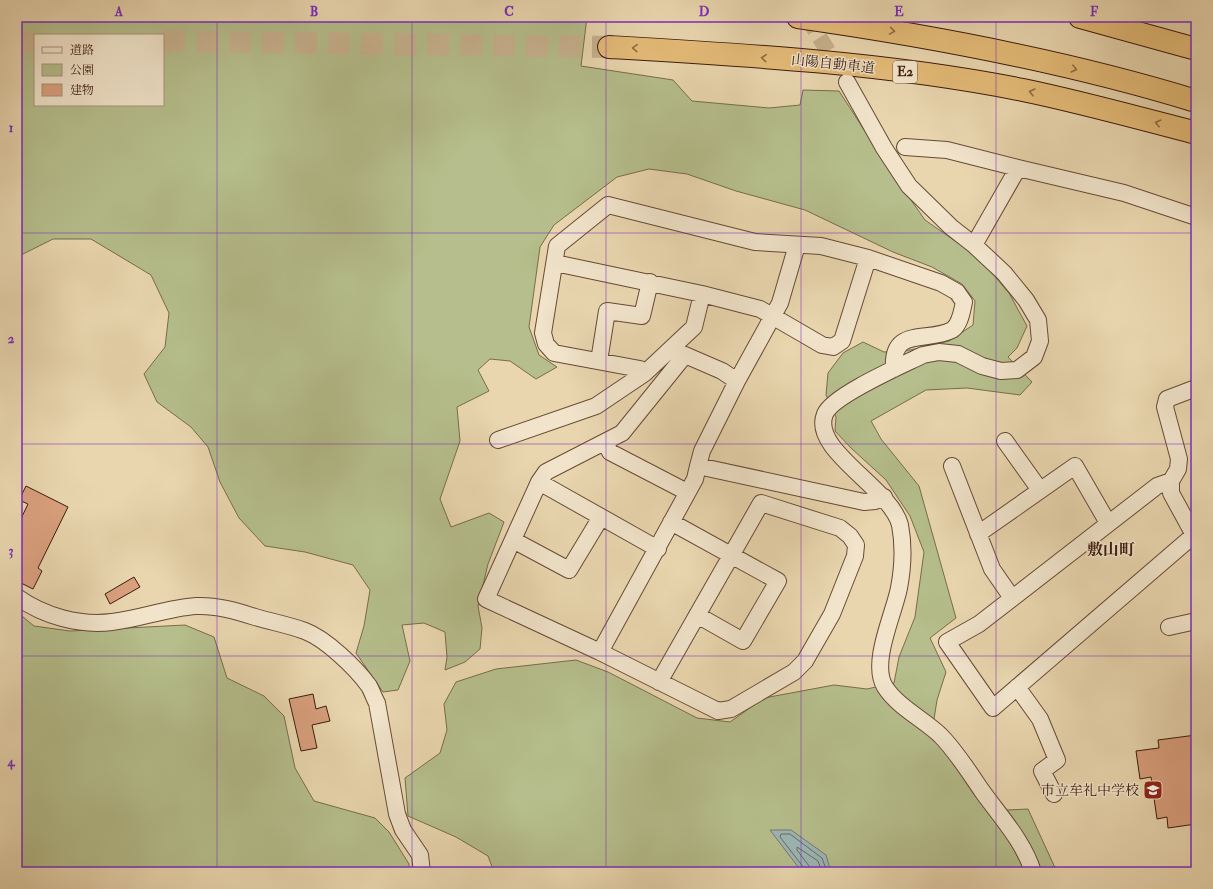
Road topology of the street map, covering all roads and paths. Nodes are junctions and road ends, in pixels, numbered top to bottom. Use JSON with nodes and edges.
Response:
{"nodes":[{"id":1,"x":798,"y":17,"type":"edge"},
{"id":2,"x":1080,"y":17,"type":"edge"},
{"id":3,"x":609,"y":47,"type":"tunnel mouth"},
{"id":4,"x":1196,"y":49,"type":"edge"},
{"id":5,"x":847,"y":82,"type":"tunnel mouth"},
{"id":6,"x":1196,"y":101,"type":"edge"},
{"id":7,"x":1196,"y":133,"type":"edge"},
{"id":8,"x":905,"y":147,"type":"dead end"},
{"id":9,"x":1018,"y":168,"type":"junction"},
{"id":10,"x":1196,"y":217,"type":"edge"},
{"id":11,"x":797,"y":245,"type":"junction"},
{"id":12,"x":974,"y":245,"type":"junction"},
{"id":13,"x":868,"y":258,"type":"junction"},
{"id":14,"x":555,"y":263,"type":"junction"},
{"id":15,"x":650,"y":282,"type":"junction"},
{"id":16,"x":702,"y":294,"type":"junction"},
{"id":17,"x":772,"y":316,"type":"junction"},
{"id":18,"x":600,"y":361,"type":"junction"},
{"id":19,"x":894,"y":369,"type":"junction"},
{"id":20,"x":645,"y":373,"type":"junction"},
{"id":21,"x":737,"y":381,"type":"junction"},
{"id":22,"x":1196,"y":388,"type":"edge"},
{"id":23,"x":498,"y":440,"type":"dead end"},
{"id":24,"x":1005,"y":441,"type":"dead end"},
{"id":25,"x":605,"y":442,"type":"junction"},
{"id":26,"x":698,"y":466,"type":"junction"},
{"id":27,"x":952,"y":466,"type":"dead end"},
{"id":28,"x":1171,"y":481,"type":"junction"},
{"id":29,"x":539,"y":482,"type":"junction"},
{"id":30,"x":1040,"y":490,"type":"junction"},
{"id":31,"x":687,"y":492,"type":"junction"},
{"id":32,"x":884,"y":497,"type":"junction"},
{"id":33,"x":1191,"y":515,"type":"edge"},
{"id":34,"x":601,"y":517,"type":"junction"},
{"id":35,"x":671,"y":522,"type":"junction"},
{"id":36,"x":1108,"y":523,"type":"junction"},
{"id":37,"x":978,"y":534,"type":"junction"},
{"id":38,"x":1195,"y":536,"type":"edge"},
{"id":39,"x":513,"y":540,"type":"junction"},
{"id":40,"x":658,"y":549,"type":"junction"},
{"id":41,"x":732,"y":555,"type":"junction"},
{"id":42,"x":17,"y":597,"type":"edge"},
{"id":43,"x":1012,"y":598,"type":"junction"},
{"id":44,"x":697,"y":615,"type":"junction"},
{"id":45,"x":1196,"y":621,"type":"edge"},
{"id":46,"x":1169,"y":627,"type":"dead end"},
{"id":47,"x":600,"y":652,"type":"junction"},
{"id":48,"x":659,"y":682,"type":"junction"},
{"id":49,"x":1017,"y":687,"type":"junction"},
{"id":50,"x":1054,"y":794,"type":"dead end"},
{"id":51,"x":422,"y":872,"type":"edge"},
{"id":52,"x":1033,"y":872,"type":"edge"}],
"edges":[{"from":1,"to":6,"type":"highway","one_way":true},
{"from":2,"to":4,"type":"highway"},
{"from":7,"to":3,"type":"highway","name":"山陽自動車道","number":"E2","one_way":true},
{"from":5,"to":12,"type":"street"},
{"from":8,"to":9,"type":"street"},
{"from":9,"to":10,"type":"street"},
{"from":9,"to":12,"type":"street"},
{"from":11,"to":13,"type":"street"},
{"from":11,"to":14,"type":"street"},
{"from":11,"to":17,"type":"street"},
{"from":12,"to":19,"type":"street"},
{"from":13,"to":17,"type":"street"},
{"from":13,"to":19,"type":"street"},
{"from":14,"to":15,"type":"street"},
{"from":14,"to":18,"type":"street"},
{"from":15,"to":16,"type":"street"},
{"from":15,"to":18,"type":"street"},
{"from":16,"to":17,"type":"street"},
{"from":16,"to":20,"type":"street"},
{"from":17,"to":21,"type":"street"},
{"from":18,"to":20,"type":"street"},
{"from":19,"to":32,"type":"street"},
{"from":20,"to":23,"type":"street"},
{"from":21,"to":25,"type":"street"},
{"from":21,"to":26,"type":"street"},
{"from":22,"to":28,"type":"street"},
{"from":24,"to":30,"type":"street"},
{"from":25,"to":29,"type":"street"},
{"from":25,"to":31,"type":"street"},
{"from":26,"to":31,"type":"street"},
{"from":26,"to":32,"type":"street"},
{"from":27,"to":37,"type":"street"},
{"from":28,"to":33,"type":"street"},
{"from":28,"to":36,"type":"street"},
{"from":29,"to":34,"type":"street"},
{"from":29,"to":39,"type":"street"},
{"from":30,"to":36,"type":"street"},
{"from":30,"to":37,"type":"street"},
{"from":31,"to":35,"type":"street"},
{"from":32,"to":52,"type":"street"},
{"from":33,"to":38,"type":"street"},
{"from":34,"to":39,"type":"street"},
{"from":34,"to":40,"type":"street"},
{"from":35,"to":40,"type":"street"},
{"from":35,"to":41,"type":"street"},
{"from":36,"to":43,"type":"street"},
{"from":37,"to":43,"type":"street"},
{"from":38,"to":49,"type":"street"},
{"from":39,"to":47,"type":"street"},
{"from":40,"to":47,"type":"street"},
{"from":41,"to":44,"type":"street"},
{"from":41,"to":44,"type":"street"},
{"from":41,"to":48,"type":"street"},
{"from":42,"to":51,"type":"street"},
{"from":43,"to":49,"type":"street"},
{"from":44,"to":48,"type":"street"},
{"from":45,"to":46,"type":"street"},
{"from":47,"to":48,"type":"street"},
{"from":49,"to":50,"type":"street"}]}
